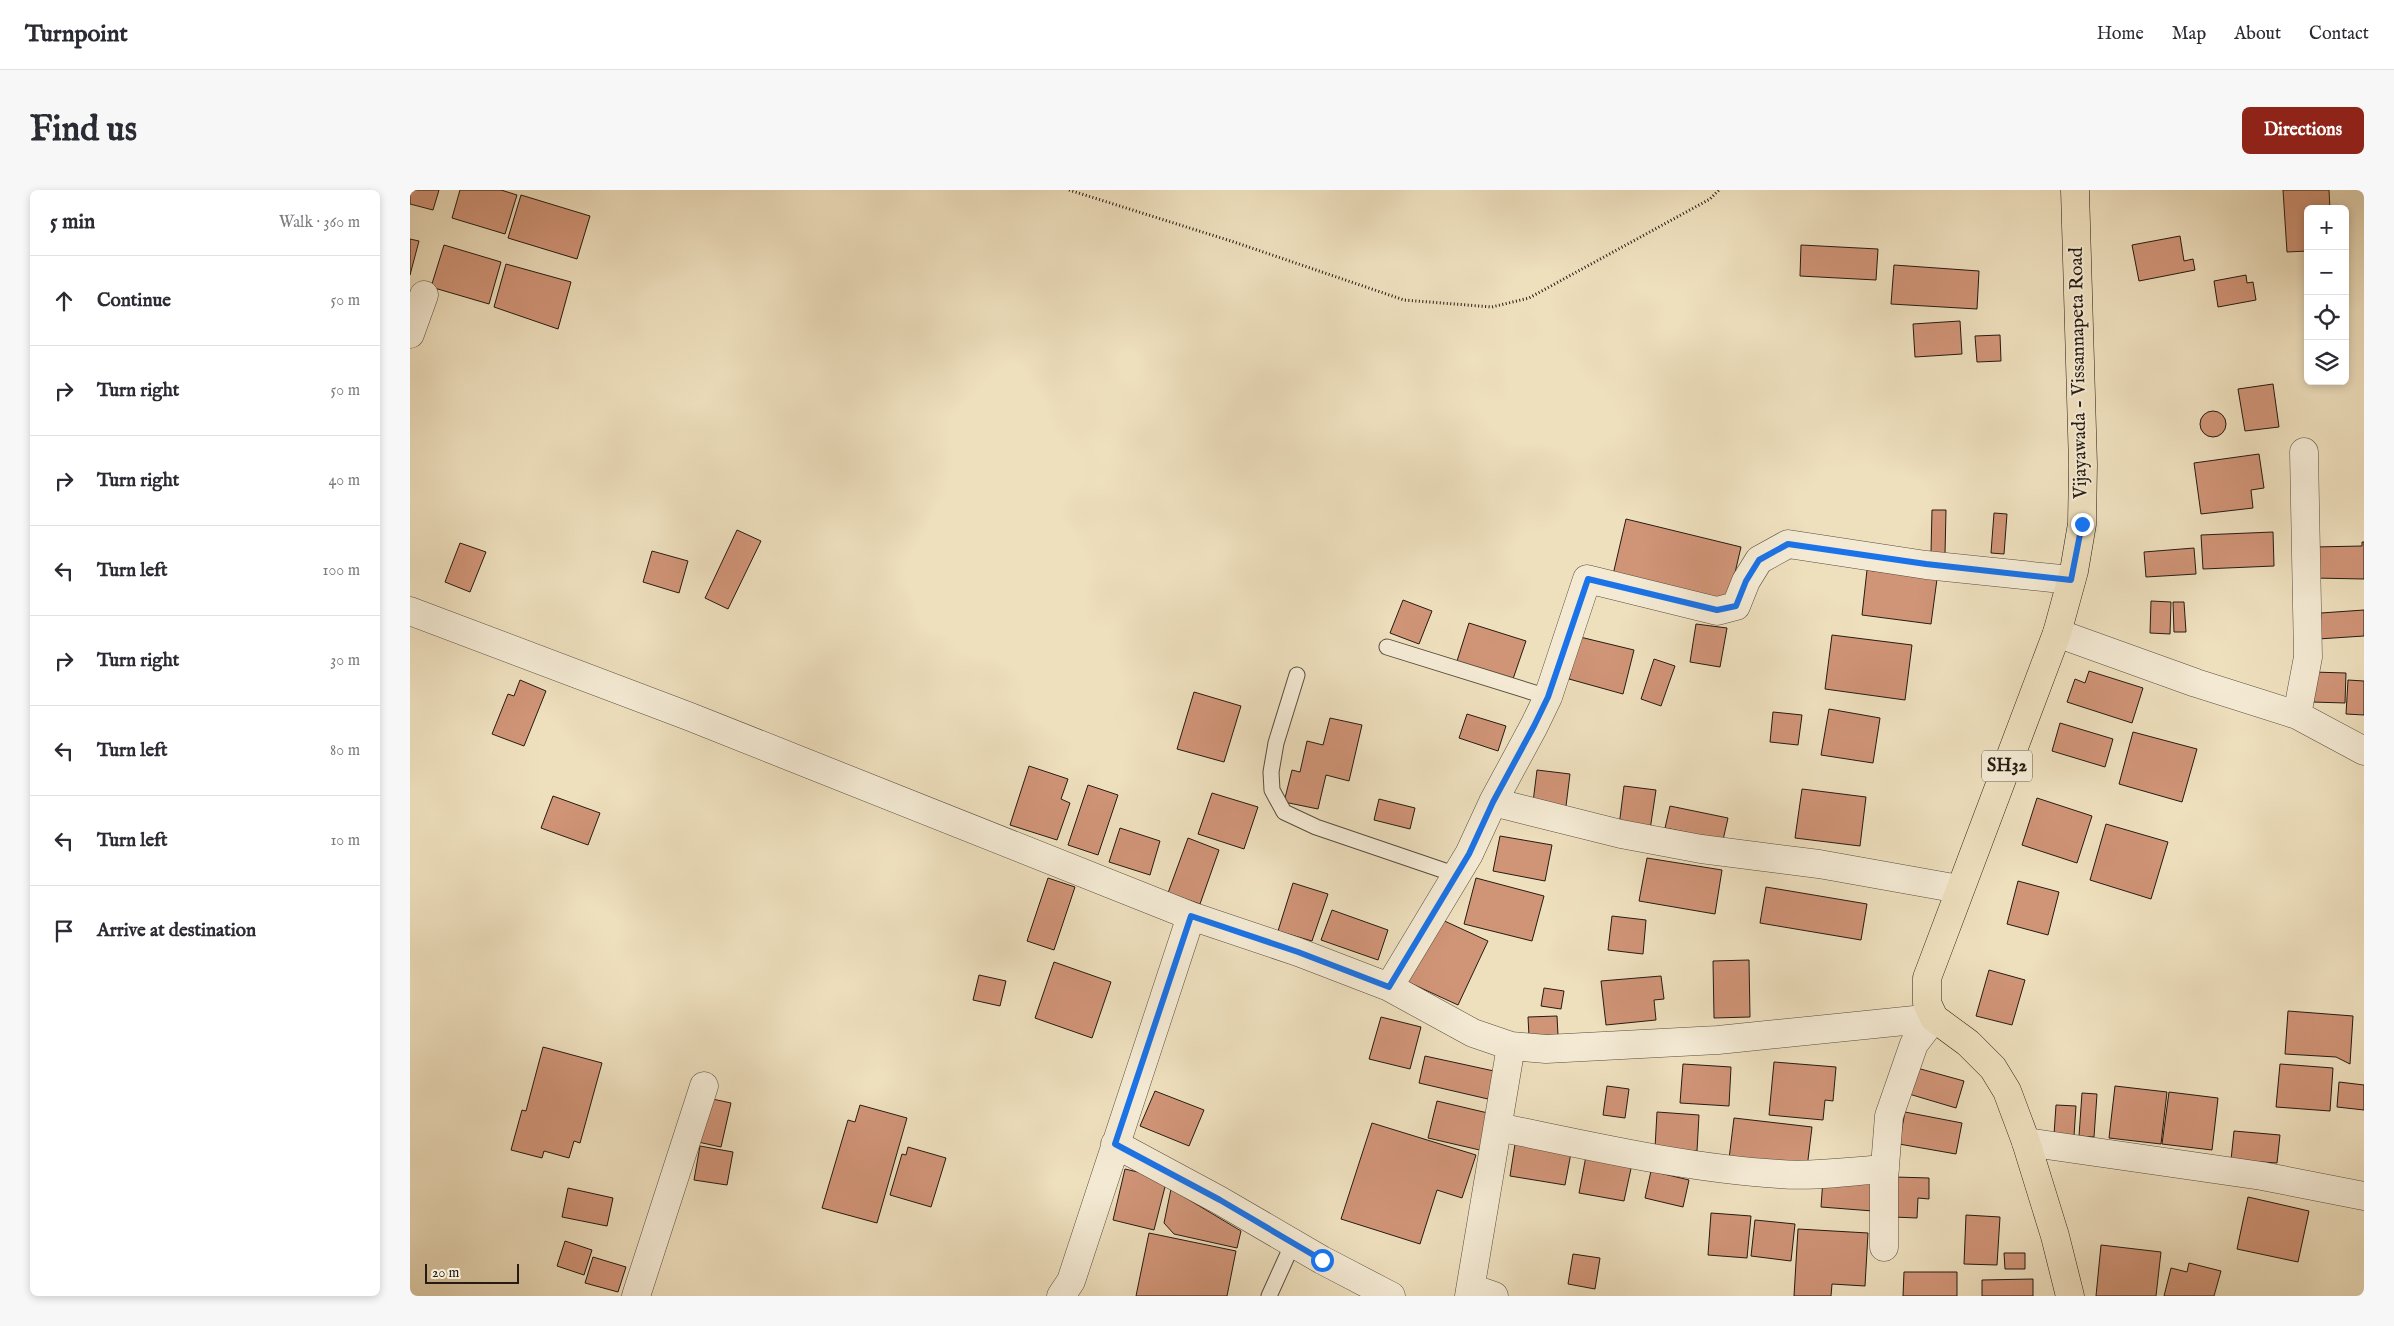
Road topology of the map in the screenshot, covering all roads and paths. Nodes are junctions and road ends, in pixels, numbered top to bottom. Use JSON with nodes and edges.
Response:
{"nodes":[{"id":1,"x":1069,"y":190,"type":"edge"},
{"id":2,"x":1719,"y":190,"type":"edge"},
{"id":3,"x":2075,"y":190,"type":"edge"},
{"id":4,"x":424,"y":295,"type":"dead end"},
{"id":5,"x":410,"y":334,"type":"edge"},
{"id":6,"x":2304,"y":452,"type":"dead end"},
{"id":7,"x":2071,"y":580,"type":"junction"},
{"id":8,"x":410,"y":611,"type":"edge"},
{"id":9,"x":2057,"y":633,"type":"junction"},
{"id":10,"x":1387,"y":647,"type":"dead end"},
{"id":11,"x":1296,"y":675,"type":"dead end"},
{"id":12,"x":1548,"y":697,"type":"junction"},
{"id":13,"x":2297,"y":716,"type":"junction"},
{"id":14,"x":2364,"y":750,"type":"edge"},
{"id":15,"x":1493,"y":802,"type":"junction"},
{"id":16,"x":1457,"y":875,"type":"junction"},
{"id":17,"x":1960,"y":889,"type":"junction"},
{"id":18,"x":1191,"y":916,"type":"junction"},
{"id":19,"x":1389,"y":987,"type":"junction"},
{"id":20,"x":1934,"y":1018,"type":"junction"},
{"id":21,"x":1511,"y":1046,"type":"junction"},
{"id":22,"x":704,"y":1086,"type":"dead end"},
{"id":23,"x":1498,"y":1127,"type":"junction"},
{"id":24,"x":2026,"y":1142,"type":"junction"},
{"id":25,"x":1115,"y":1144,"type":"junction"},
{"id":26,"x":1886,"y":1169,"type":"junction"},
{"id":27,"x":2364,"y":1196,"type":"edge"},
{"id":28,"x":1293,"y":1243,"type":"junction"},
{"id":29,"x":1884,"y":1247,"type":"dead end"},
{"id":30,"x":1478,"y":1293,"type":"edge"},
{"id":31,"x":636,"y":1296,"type":"edge"},
{"id":32,"x":1061,"y":1296,"type":"edge"},
{"id":33,"x":1269,"y":1296,"type":"edge"},
{"id":34,"x":1391,"y":1296,"type":"edge"},
{"id":35,"x":2070,"y":1296,"type":"edge"}],
"edges":[{"from":1,"to":2,"type":"path"},
{"from":3,"to":7,"type":"main road","name":"Vijayawada - Vissannapeta Road","number":"SH32"},
{"from":4,"to":5,"type":"street"},
{"from":6,"to":13,"type":"street"},
{"from":7,"to":9,"type":"main road","name":"Vijayawada - Vissannapeta Road","number":"SH32"},
{"from":7,"to":12,"type":"street"},
{"from":8,"to":18,"type":"street"},
{"from":9,"to":13,"type":"street"},
{"from":9,"to":17,"type":"main road","name":"Vijayawada - Vissannapeta Road","number":"SH32"},
{"from":10,"to":12,"type":"lane"},
{"from":11,"to":16,"type":"lane"},
{"from":12,"to":15,"type":"street"},
{"from":13,"to":14,"type":"street"},
{"from":15,"to":16,"type":"street"},
{"from":15,"to":17,"type":"street"},
{"from":16,"to":19,"type":"street"},
{"from":17,"to":20,"type":"main road","name":"Vijayawada - Vissannapeta Road","number":"SH32"},
{"from":18,"to":19,"type":"street"},
{"from":18,"to":25,"type":"street"},
{"from":19,"to":21,"type":"street"},
{"from":20,"to":21,"type":"street"},
{"from":20,"to":24,"type":"main road"},
{"from":20,"to":26,"type":"street"},
{"from":21,"to":23,"type":"street"},
{"from":22,"to":31,"type":"street"},
{"from":23,"to":26,"type":"street"},
{"from":23,"to":30,"type":"street"},
{"from":24,"to":27,"type":"street"},
{"from":24,"to":35,"type":"main road"},
{"from":25,"to":28,"type":"street"},
{"from":25,"to":32,"type":"street"},
{"from":26,"to":29,"type":"street"},
{"from":28,"to":33,"type":"lane"},
{"from":28,"to":34,"type":"street"}]}
